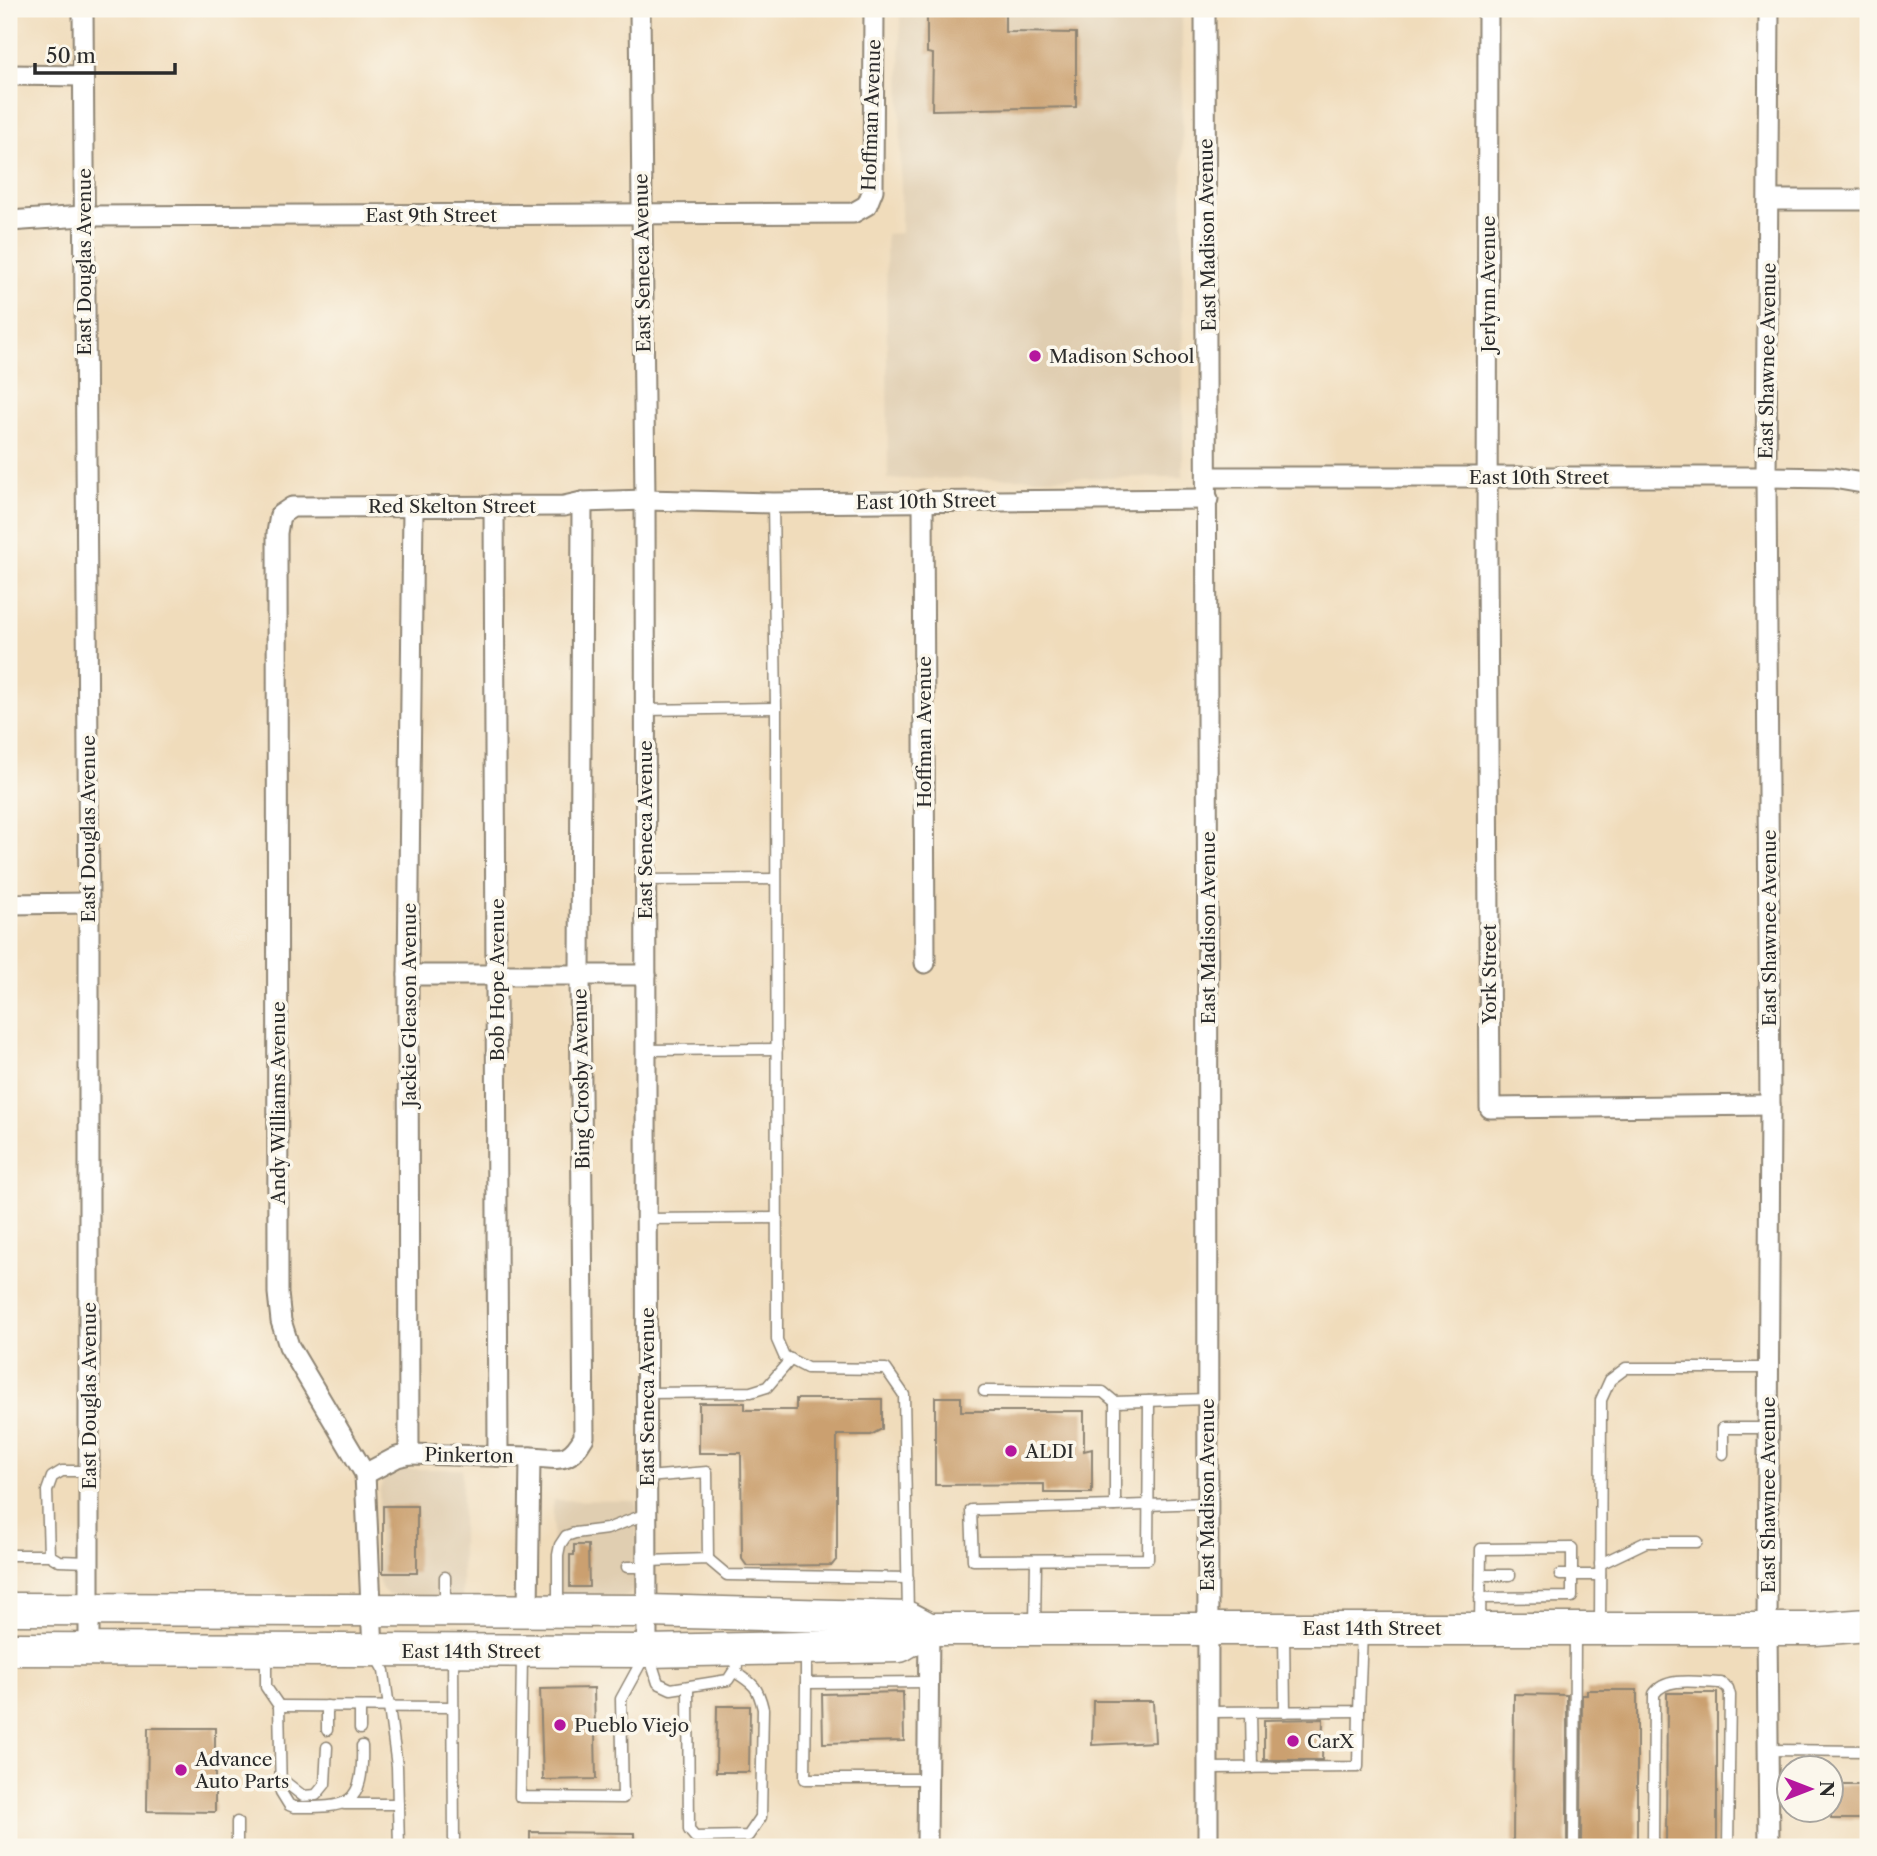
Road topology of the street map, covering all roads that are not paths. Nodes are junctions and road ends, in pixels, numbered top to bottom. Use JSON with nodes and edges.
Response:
{"nodes":[{"id":1,"x":83,"y":9,"type":"edge"},
{"id":2,"x":640,"y":9,"type":"edge"},
{"id":3,"x":874,"y":9,"type":"edge"},
{"id":4,"x":1205,"y":9,"type":"edge"},
{"id":5,"x":1488,"y":9,"type":"edge"},
{"id":6,"x":1769,"y":9,"type":"edge"},
{"id":7,"x":9,"y":75,"type":"edge"},
{"id":8,"x":83,"y":76,"type":"junction"},
{"id":9,"x":1769,"y":200,"type":"junction"},
{"id":10,"x":1868,"y":200,"type":"edge"},
{"id":11,"x":853,"y":213,"type":"joint"},
{"id":12,"x":640,"y":215,"type":"junction"},
{"id":13,"x":83,"y":216,"type":"junction"},
{"id":14,"x":9,"y":221,"type":"edge"},
{"id":15,"x":1209,"y":477,"type":"junction"},
{"id":16,"x":1489,"y":477,"type":"junction"},
{"id":17,"x":1766,"y":477,"type":"junction"},
{"id":18,"x":1868,"y":484,"type":"edge"},
{"id":19,"x":1208,"y":499,"type":"junction"},
{"id":20,"x":645,"y":500,"type":"junction"},
{"id":21,"x":923,"y":500,"type":"junction"},
{"id":22,"x":582,"y":502,"type":"junction"},
{"id":23,"x":773,"y":503,"type":"junction"},
{"id":24,"x":494,"y":505,"type":"junction"},
{"id":25,"x":413,"y":507,"type":"junction"},
{"id":26,"x":277,"y":533,"type":"joint"},
{"id":27,"x":1487,"y":560,"type":"joint"},
{"id":28,"x":776,"y":708,"type":"junction"},
{"id":29,"x":645,"y":709,"type":"junction"},
{"id":30,"x":775,"y":879,"type":"junction"},
{"id":31,"x":645,"y":880,"type":"junction"},
{"id":32,"x":9,"y":904,"type":"edge"},
{"id":33,"x":89,"y":904,"type":"junction"},
{"id":34,"x":925,"y":963,"type":"dead end"},
{"id":35,"x":408,"y":975,"type":"junction"},
{"id":36,"x":497,"y":975,"type":"junction"},
{"id":37,"x":580,"y":975,"type":"junction"},
{"id":38,"x":646,"y":975,"type":"junction"},
{"id":39,"x":777,"y":1049,"type":"junction"},
{"id":40,"x":646,"y":1050,"type":"junction"},
{"id":41,"x":1770,"y":1105,"type":"junction"},
{"id":42,"x":776,"y":1218,"type":"junction"},
{"id":43,"x":646,"y":1219,"type":"junction"},
{"id":44,"x":791,"y":1359,"type":"junction"},
{"id":45,"x":1769,"y":1368,"type":"junction"},
{"id":46,"x":984,"y":1391,"type":"dead end"},
{"id":47,"x":647,"y":1393,"type":"junction"},
{"id":48,"x":1207,"y":1399,"type":"junction"},
{"id":49,"x":1149,"y":1401,"type":"junction"},
{"id":50,"x":1115,"y":1402,"type":"junction"},
{"id":51,"x":1768,"y":1428,"type":"junction"},
{"id":52,"x":409,"y":1454,"type":"junction"},
{"id":53,"x":1723,"y":1454,"type":"dead end"},
{"id":54,"x":498,"y":1456,"type":"junction"},
{"id":55,"x":530,"y":1457,"type":"junction"},
{"id":56,"x":89,"y":1471,"type":"junction"},
{"id":57,"x":365,"y":1474,"type":"junction"},
{"id":58,"x":647,"y":1478,"type":"junction"},
{"id":59,"x":1207,"y":1503,"type":"junction"},
{"id":60,"x":1148,"y":1505,"type":"junction"},
{"id":61,"x":1115,"y":1506,"type":"junction"},
{"id":62,"x":647,"y":1514,"type":"junction"},
{"id":63,"x":617,"y":1526,"type":"junction"},
{"id":64,"x":617,"y":1538,"type":"dead end"},
{"id":65,"x":1697,"y":1542,"type":"dead end"},
{"id":66,"x":9,"y":1555,"type":"edge"},
{"id":67,"x":49,"y":1556,"type":"junction"},
{"id":68,"x":708,"y":1559,"type":"junction"},
{"id":69,"x":1036,"y":1561,"type":"junction"},
{"id":70,"x":89,"y":1562,"type":"junction"},
{"id":71,"x":641,"y":1565,"type":"junction"},
{"id":72,"x":1600,"y":1569,"type":"junction"},
{"id":73,"x":1481,"y":1575,"type":"junction"},
{"id":74,"x":1510,"y":1575,"type":"dead end"},
{"id":75,"x":1560,"y":1575,"type":"dead end"},
{"id":76,"x":1572,"y":1575,"type":"junction"},
{"id":77,"x":445,"y":1577,"type":"dead end"},
{"id":78,"x":908,"y":1578,"type":"junction"},
{"id":79,"x":89,"y":1608,"type":"junction"},
{"id":80,"x":9,"y":1609,"type":"edge"},
{"id":81,"x":371,"y":1609,"type":"junction"},
{"id":82,"x":445,"y":1610,"type":"junction"},
{"id":83,"x":543,"y":1610,"type":"junction"},
{"id":84,"x":647,"y":1611,"type":"junction"},
{"id":85,"x":1480,"y":1613,"type":"junction"},
{"id":86,"x":918,"y":1623,"type":"junction"},
{"id":87,"x":1868,"y":1625,"type":"edge"},
{"id":88,"x":1284,"y":1628,"type":"junction"},
{"id":89,"x":1363,"y":1628,"type":"junction"},
{"id":90,"x":1587,"y":1628,"type":"junction"},
{"id":91,"x":1767,"y":1628,"type":"junction"},
{"id":92,"x":1035,"y":1629,"type":"junction"},
{"id":93,"x":1207,"y":1629,"type":"junction"},
{"id":94,"x":1815,"y":1629,"type":"junction"},
{"id":95,"x":1868,"y":1636,"type":"edge"},
{"id":96,"x":806,"y":1647,"type":"junction"},
{"id":97,"x":9,"y":1649,"type":"edge"},
{"id":98,"x":89,"y":1649,"type":"junction"},
{"id":99,"x":266,"y":1650,"type":"junction"},
{"id":100,"x":373,"y":1650,"type":"junction"},
{"id":101,"x":453,"y":1650,"type":"junction"},
{"id":102,"x":522,"y":1650,"type":"junction"},
{"id":103,"x":647,"y":1651,"type":"junction"},
{"id":104,"x":736,"y":1660,"type":"junction"},
{"id":105,"x":928,"y":1682,"type":"junction"},
{"id":106,"x":806,"y":1683,"type":"junction"},
{"id":107,"x":688,"y":1686,"type":"junction"},
{"id":108,"x":279,"y":1706,"type":"junction"},
{"id":109,"x":327,"y":1706,"type":"junction"},
{"id":110,"x":360,"y":1707,"type":"junction"},
{"id":111,"x":389,"y":1707,"type":"junction"},
{"id":112,"x":453,"y":1707,"type":"junction"},
{"id":113,"x":1359,"y":1711,"type":"junction"},
{"id":114,"x":1208,"y":1712,"type":"junction"},
{"id":115,"x":1251,"y":1712,"type":"junction"},
{"id":116,"x":1285,"y":1712,"type":"junction"},
{"id":117,"x":360,"y":1729,"type":"dead end"},
{"id":118,"x":327,"y":1730,"type":"dead end"},
{"id":119,"x":362,"y":1746,"type":"dead end"},
{"id":120,"x":327,"y":1747,"type":"dead end"},
{"id":121,"x":1768,"y":1750,"type":"junction"},
{"id":122,"x":1868,"y":1751,"type":"edge"},
{"id":123,"x":1208,"y":1768,"type":"junction"},
{"id":124,"x":1252,"y":1768,"type":"junction"},
{"id":125,"x":280,"y":1778,"type":"junction"},
{"id":126,"x":927,"y":1779,"type":"junction"},
{"id":127,"x":344,"y":1804,"type":"junction"},
{"id":128,"x":398,"y":1804,"type":"junction"},
{"id":129,"x":237,"y":1822,"type":"dead end"},
{"id":130,"x":237,"y":1847,"type":"edge"},
{"id":131,"x":399,"y":1847,"type":"edge"},
{"id":132,"x":454,"y":1847,"type":"edge"},
{"id":133,"x":927,"y":1847,"type":"edge"},
{"id":134,"x":1209,"y":1847,"type":"edge"},
{"id":135,"x":1574,"y":1847,"type":"edge"},
{"id":136,"x":1653,"y":1847,"type":"edge"},
{"id":137,"x":1728,"y":1847,"type":"edge"},
{"id":138,"x":1769,"y":1847,"type":"edge"}],
"edges":[{"from":1,"to":8,"type":"street","name":"East Douglas Avenue"},
{"from":2,"to":12,"type":"street","name":"East Seneca Avenue"},
{"from":3,"to":11,"type":"street","name":"Hoffman Avenue"},
{"from":4,"to":15,"type":"street","name":"East Madison Avenue"},
{"from":5,"to":16,"type":"street","name":"Jerlynn Avenue"},
{"from":6,"to":9,"type":"street","name":"East Shawnee Avenue"},
{"from":7,"to":8,"type":"street"},
{"from":8,"to":13,"type":"street","name":"East Douglas Avenue"},
{"from":9,"to":10,"type":"street"},
{"from":9,"to":17,"type":"street","name":"East Shawnee Avenue"},
{"from":11,"to":12,"type":"street","name":"East 9th Street"},
{"from":12,"to":13,"type":"street","name":"East 9th Street"},
{"from":12,"to":20,"type":"street","name":"East Seneca Avenue"},
{"from":13,"to":14,"type":"street","name":"East 9th Street"},
{"from":13,"to":33,"type":"street","name":"East Douglas Avenue"},
{"from":15,"to":16,"type":"street","name":"East 10th Street"},
{"from":15,"to":19,"type":"street","name":"East Madison Avenue"},
{"from":16,"to":17,"type":"street","name":"East 10th Street"},
{"from":16,"to":27,"type":"street","name":"Jerlynn Avenue"},
{"from":17,"to":18,"type":"street","name":"East 10th Street"},
{"from":17,"to":41,"type":"street","name":"East Shawnee Avenue"},
{"from":19,"to":21,"type":"street","name":"East 10th Street"},
{"from":19,"to":48,"type":"street","name":"East Madison Avenue"},
{"from":20,"to":22,"type":"street","name":"Red Skelton Street"},
{"from":20,"to":23,"type":"street","name":"East 10th Street"},
{"from":20,"to":29,"type":"street","name":"East Seneca Avenue"},
{"from":21,"to":23,"type":"street","name":"East 10th Street"},
{"from":21,"to":34,"type":"street","name":"Hoffman Avenue"},
{"from":22,"to":24,"type":"street","name":"Red Skelton Street"},
{"from":22,"to":37,"type":"street","name":"Bing Crosby Avenue"},
{"from":23,"to":28,"type":"lane"},
{"from":24,"to":25,"type":"street","name":"Red Skelton Street"},
{"from":24,"to":36,"type":"street","name":"Bob Hope Avenue"},
{"from":25,"to":26,"type":"street","name":"Red Skelton Street"},
{"from":25,"to":35,"type":"street","name":"Jackie Gleason Avenue"},
{"from":26,"to":57,"type":"street","name":"Andy Williams Avenue"},
{"from":27,"to":41,"type":"street","name":"York Street"},
{"from":28,"to":29,"type":"lane"},
{"from":28,"to":30,"type":"lane"},
{"from":29,"to":31,"type":"street","name":"East Seneca Avenue"},
{"from":30,"to":31,"type":"lane"},
{"from":30,"to":39,"type":"lane"},
{"from":31,"to":38,"type":"street","name":"East Seneca Avenue"},
{"from":32,"to":33,"type":"street"},
{"from":33,"to":56,"type":"street","name":"East Douglas Avenue"},
{"from":35,"to":36,"type":"street"},
{"from":35,"to":52,"type":"street","name":"Jackie Gleason Avenue"},
{"from":36,"to":37,"type":"street"},
{"from":36,"to":54,"type":"street","name":"Bob Hope Avenue"},
{"from":37,"to":38,"type":"street"},
{"from":37,"to":55,"type":"street","name":"Bing Crosby Avenue"},
{"from":38,"to":40,"type":"street","name":"East Seneca Avenue"},
{"from":39,"to":40,"type":"lane"},
{"from":39,"to":42,"type":"lane"},
{"from":40,"to":43,"type":"street","name":"East Seneca Avenue"},
{"from":41,"to":45,"type":"street","name":"East Shawnee Avenue"},
{"from":42,"to":43,"type":"lane"},
{"from":42,"to":44,"type":"lane"},
{"from":43,"to":47,"type":"street","name":"East Seneca Avenue"},
{"from":44,"to":47,"type":"lane"},
{"from":44,"to":78,"type":"lane"},
{"from":45,"to":51,"type":"street","name":"East Shawnee Avenue"},
{"from":45,"to":72,"type":"lane"},
{"from":46,"to":50,"type":"lane"},
{"from":47,"to":58,"type":"street","name":"East Seneca Avenue"},
{"from":48,"to":49,"type":"lane"},
{"from":48,"to":59,"type":"street","name":"East Madison Avenue"},
{"from":49,"to":50,"type":"lane"},
{"from":49,"to":60,"type":"lane"},
{"from":50,"to":61,"type":"lane"},
{"from":51,"to":53,"type":"lane"},
{"from":51,"to":91,"type":"street","name":"East Shawnee Avenue"},
{"from":52,"to":54,"type":"street","name":"Pinkerton"},
{"from":52,"to":57,"type":"street"},
{"from":54,"to":55,"type":"street","name":"Pinkerton"},
{"from":55,"to":83,"type":"street"},
{"from":56,"to":67,"type":"lane"},
{"from":56,"to":70,"type":"street","name":"East Douglas Avenue"},
{"from":57,"to":81,"type":"street","name":"Andy Williams Avenue"},
{"from":58,"to":62,"type":"street","name":"East Seneca Avenue"},
{"from":58,"to":68,"type":"lane"},
{"from":59,"to":60,"type":"lane"},
{"from":59,"to":93,"type":"street","name":"East Madison Avenue"},
{"from":60,"to":61,"type":"lane"},
{"from":60,"to":69,"type":"lane"},
{"from":61,"to":69,"type":"lane"},
{"from":62,"to":63,"type":"lane"},
{"from":62,"to":71,"type":"street","name":"East Seneca Avenue"},
{"from":63,"to":64,"type":"lane"},
{"from":63,"to":83,"type":"lane"},
{"from":65,"to":72,"type":"lane"},
{"from":66,"to":67,"type":"lane"},
{"from":67,"to":70,"type":"lane"},
{"from":68,"to":71,"type":"lane"},
{"from":68,"to":78,"type":"lane"},
{"from":69,"to":92,"type":"lane"},
{"from":70,"to":79,"type":"street","name":"East Douglas Avenue"},
{"from":71,"to":84,"type":"street","name":"East Seneca Avenue"},
{"from":72,"to":76,"type":"lane"},
{"from":72,"to":90,"type":"lane"},
{"from":73,"to":74,"type":"lane"},
{"from":73,"to":76,"type":"lane"},
{"from":73,"to":85,"type":"lane"},
{"from":75,"to":76,"type":"lane"},
{"from":76,"to":85,"type":"lane"},
{"from":77,"to":82,"type":"lane"},
{"from":78,"to":86,"type":"lane"},
{"from":79,"to":80,"type":"main road","name":"East 14th Street"},
{"from":79,"to":81,"type":"main road","name":"East 14th Street"},
{"from":79,"to":98,"type":"street","name":"East Douglas Avenue"},
{"from":81,"to":82,"type":"main road","name":"East 14th Street"},
{"from":81,"to":100,"type":"street","name":"Andy Williams Avenue"},
{"from":82,"to":83,"type":"main road","name":"East 14th Street"},
{"from":83,"to":84,"type":"main road","name":"East 14th Street"},
{"from":84,"to":86,"type":"main road","name":"East 14th Street"},
{"from":84,"to":103,"type":"street","name":"East Seneca Avenue"},
{"from":85,"to":89,"type":"main road","name":"East 14th Street"},
{"from":85,"to":90,"type":"main road","name":"East 14th Street"},
{"from":86,"to":92,"type":"main road","name":"East 14th Street"},
{"from":86,"to":96,"type":"main road","name":"East 14th Street"},
{"from":86,"to":105,"type":"street"},
{"from":87,"to":94,"type":"main road","name":"East 14th Street"},
{"from":88,"to":89,"type":"main road","name":"East 14th Street"},
{"from":88,"to":93,"type":"main road","name":"East 14th Street"},
{"from":88,"to":116,"type":"lane"},
{"from":89,"to":113,"type":"lane"},
{"from":90,"to":91,"type":"main road","name":"East 14th Street"},
{"from":90,"to":135,"type":"lane"},
{"from":91,"to":94,"type":"main road","name":"East 14th Street"},
{"from":91,"to":121,"type":"street","name":"East Shawnee Avenue"},
{"from":92,"to":93,"type":"main road","name":"East 14th Street"},
{"from":93,"to":114,"type":"street","name":"East Madison Avenue"},
{"from":94,"to":95,"type":"main road","name":"East 14th Street"},
{"from":96,"to":104,"type":"main road","name":"East 14th Street"},
{"from":96,"to":106,"type":"lane"},
{"from":97,"to":98,"type":"main road","name":"East 14th Street"},
{"from":98,"to":99,"type":"main road","name":"East 14th Street"},
{"from":99,"to":100,"type":"main road","name":"East 14th Street"},
{"from":99,"to":108,"type":"lane"},
{"from":100,"to":101,"type":"main road","name":"East 14th Street"},
{"from":100,"to":111,"type":"lane"},
{"from":101,"to":102,"type":"main road","name":"East 14th Street"},
{"from":101,"to":112,"type":"lane"},
{"from":102,"to":103,"type":"main road","name":"East 14th Street"},
{"from":102,"to":103,"type":"lane"},
{"from":103,"to":104,"type":"main road","name":"East 14th Street"},
{"from":103,"to":107,"type":"lane"},
{"from":104,"to":107,"type":"lane"},
{"from":104,"to":107,"type":"lane"},
{"from":105,"to":106,"type":"lane"},
{"from":105,"to":126,"type":"street"},
{"from":106,"to":126,"type":"lane"},
{"from":108,"to":109,"type":"lane"},
{"from":108,"to":125,"type":"lane"},
{"from":109,"to":110,"type":"lane"},
{"from":109,"to":118,"type":"lane"},
{"from":110,"to":111,"type":"lane"},
{"from":110,"to":117,"type":"lane"},
{"from":111,"to":112,"type":"lane"},
{"from":111,"to":128,"type":"lane"},
{"from":112,"to":132,"type":"lane"},
{"from":113,"to":116,"type":"lane"},
{"from":113,"to":124,"type":"lane"},
{"from":114,"to":115,"type":"lane"},
{"from":114,"to":123,"type":"street","name":"East Madison Avenue"},
{"from":115,"to":116,"type":"lane"},
{"from":115,"to":124,"type":"lane"},
{"from":119,"to":127,"type":"lane"},
{"from":120,"to":125,"type":"lane"},
{"from":121,"to":122,"type":"lane"},
{"from":121,"to":138,"type":"street","name":"East Shawnee Avenue"},
{"from":123,"to":124,"type":"lane"},
{"from":123,"to":134,"type":"street","name":"East Madison Avenue"},
{"from":125,"to":127,"type":"lane"},
{"from":126,"to":133,"type":"street"},
{"from":127,"to":128,"type":"lane"},
{"from":128,"to":131,"type":"lane"},
{"from":129,"to":130,"type":"lane"},
{"from":136,"to":137,"type":"lane"}]}
